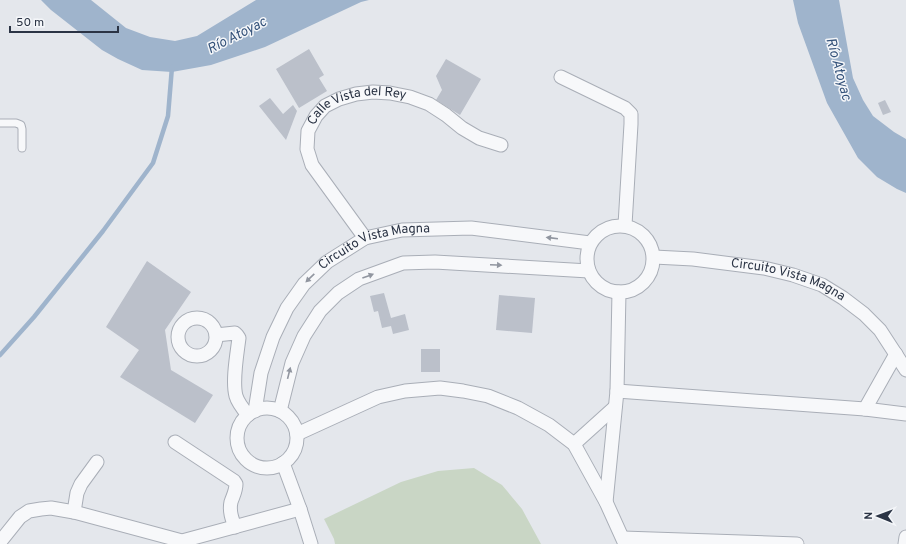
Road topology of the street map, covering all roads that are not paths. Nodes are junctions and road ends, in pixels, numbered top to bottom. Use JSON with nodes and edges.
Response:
{"nodes":[{"id":1,"x":561,"y":76,"type":"dead end"},
{"id":2,"x":0,"y":123,"type":"edge"},
{"id":3,"x":502,"y":145,"type":"dead end"},
{"id":4,"x":22,"y":148,"type":"dead end"},
{"id":5,"x":625,"y":225,"type":"junction"},
{"id":6,"x":365,"y":238,"type":"junction"},
{"id":7,"x":590,"y":243,"type":"junction"},
{"id":8,"x":654,"y":257,"type":"junction"},
{"id":9,"x":589,"y":270,"type":"junction"},
{"id":10,"x":618,"y":292,"type":"junction"},
{"id":11,"x":216,"y":335,"type":"dead end"},
{"id":12,"x":896,"y":354,"type":"junction"},
{"id":13,"x":906,"y":370,"type":"edge"},
{"id":14,"x":617,"y":391,"type":"junction"},
{"id":15,"x":615,"y":408,"type":"junction"},
{"id":16,"x":865,"y":409,"type":"junction"},
{"id":17,"x":280,"y":411,"type":"junction"},
{"id":18,"x":251,"y":413,"type":"junction"},
{"id":19,"x":906,"y":414,"type":"edge"},
{"id":20,"x":297,"y":434,"type":"junction"},
{"id":21,"x":175,"y":442,"type":"dead end"},
{"id":22,"x":574,"y":444,"type":"junction"},
{"id":23,"x":97,"y":462,"type":"dead end"},
{"id":24,"x":283,"y":463,"type":"junction"},
{"id":25,"x":606,"y":502,"type":"junction"},
{"id":26,"x":300,"y":509,"type":"junction"},
{"id":27,"x":74,"y":512,"type":"junction"},
{"id":28,"x":234,"y":527,"type":"junction"},
{"id":29,"x":906,"y":537,"type":"edge"},
{"id":30,"x":624,"y":541,"type":"edge"},
{"id":31,"x":0,"y":542,"type":"edge"},
{"id":32,"x":180,"y":542,"type":"edge"},
{"id":33,"x":775,"y":543,"type":"edge"},
{"id":34,"x":311,"y":544,"type":"edge"},
{"id":35,"x":797,"y":544,"type":"edge"},
{"id":36,"x":905,"y":544,"type":"edge"}],
"edges":[{"from":1,"to":5,"type":"street"},
{"from":2,"to":4,"type":"lane"},
{"from":3,"to":6,"type":"street","name":"Calle Vista del Rey"},
{"from":5,"to":7,"type":"street"},
{"from":5,"to":8,"type":"street"},
{"from":7,"to":6,"type":"street","name":"Circuito Vista Magna","one_way":true},
{"from":6,"to":18,"type":"street","name":"Circuito Vista Magna","one_way":true},
{"from":7,"to":9,"type":"street"},
{"from":8,"to":10,"type":"street"},
{"from":8,"to":12,"type":"street","name":"Circuito Vista Magna"},
{"from":9,"to":10,"type":"street"},
{"from":17,"to":9,"type":"street","name":"Circuito Vista Magna","one_way":true},
{"from":10,"to":14,"type":"street"},
{"from":11,"to":18,"type":"street"},
{"from":12,"to":13,"type":"street","name":"Circuito Vista Magna"},
{"from":12,"to":16,"type":"street"},
{"from":14,"to":15,"type":"street"},
{"from":14,"to":16,"type":"street"},
{"from":15,"to":22,"type":"street"},
{"from":15,"to":25,"type":"street"},
{"from":16,"to":19,"type":"street"},
{"from":17,"to":18,"type":"street"},
{"from":17,"to":20,"type":"street"},
{"from":18,"to":24,"type":"street"},
{"from":20,"to":22,"type":"street"},
{"from":20,"to":24,"type":"street"},
{"from":21,"to":28,"type":"street"},
{"from":22,"to":25,"type":"street"},
{"from":23,"to":27,"type":"street"},
{"from":24,"to":26,"type":"street"},
{"from":25,"to":30,"type":"street"},
{"from":26,"to":28,"type":"street"},
{"from":26,"to":34,"type":"street"},
{"from":27,"to":31,"type":"street"},
{"from":27,"to":32,"type":"street"},
{"from":28,"to":32,"type":"street"},
{"from":29,"to":36,"type":"street"},
{"from":30,"to":33,"type":"street"},
{"from":33,"to":35,"type":"street"}]}
